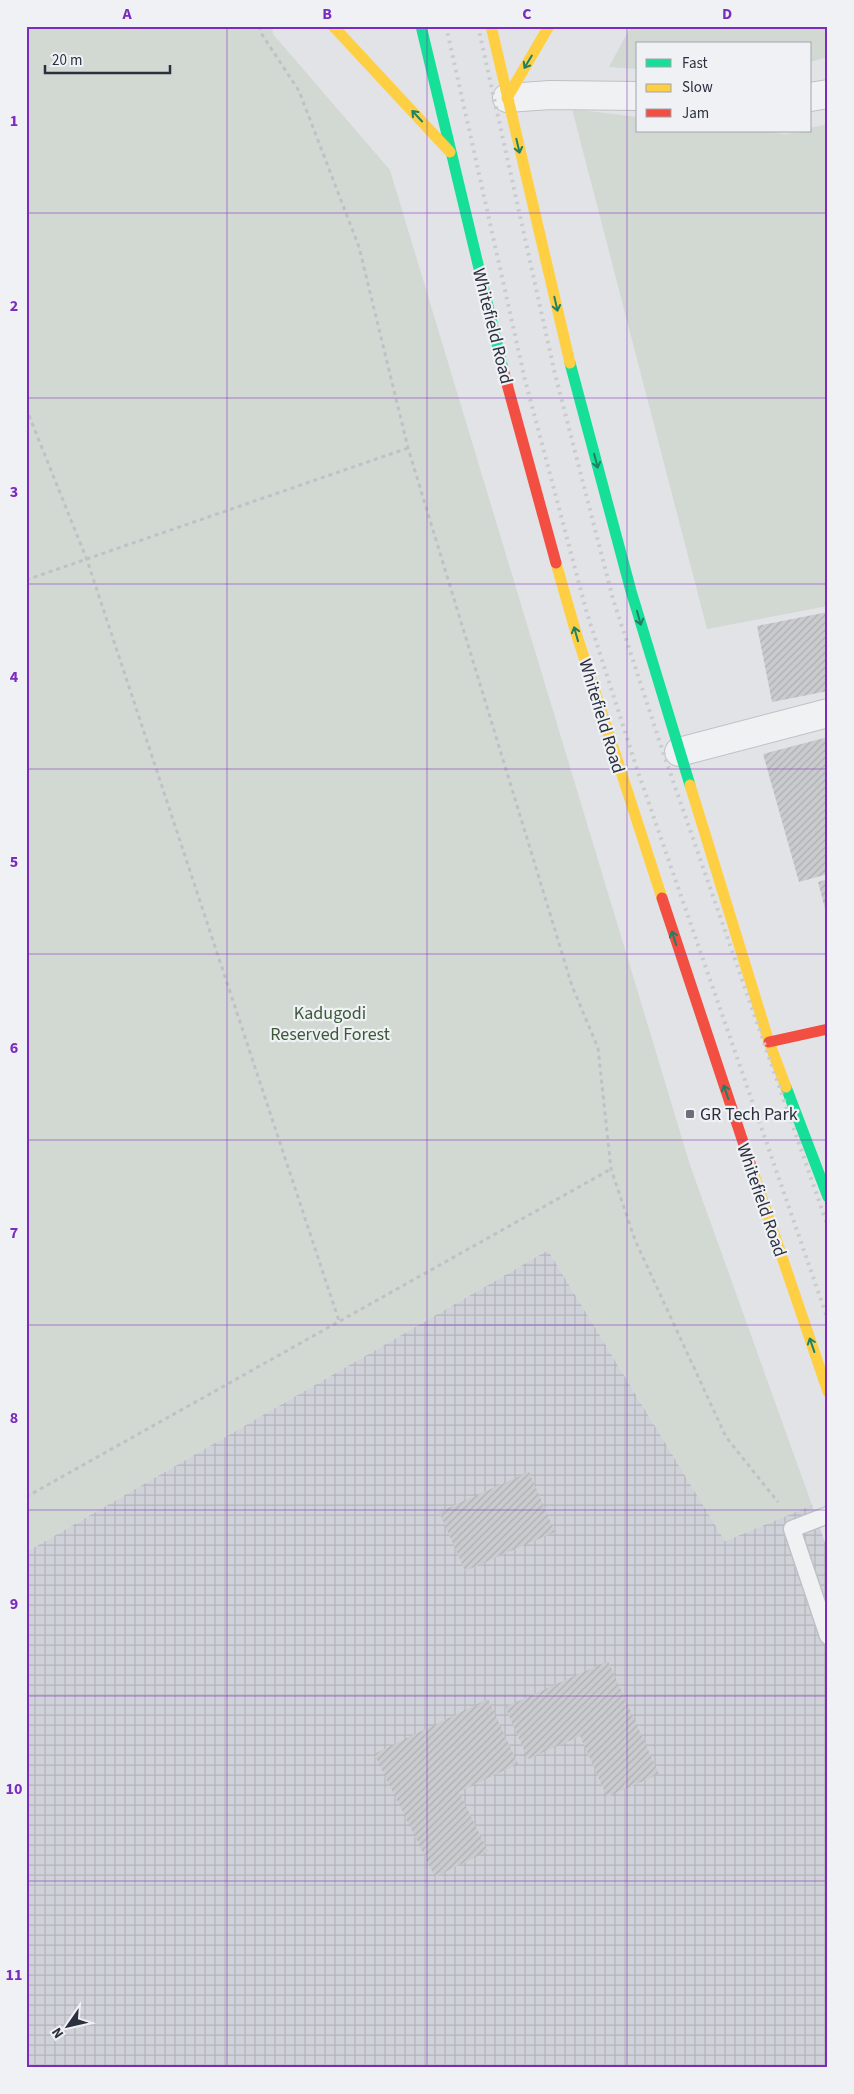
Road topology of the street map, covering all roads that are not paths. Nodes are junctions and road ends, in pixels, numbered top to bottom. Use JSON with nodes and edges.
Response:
{"nodes":[{"id":1,"x":333,"y":26,"type":"edge"},
{"id":2,"x":421,"y":26,"type":"edge"},
{"id":3,"x":491,"y":26,"type":"edge"},
{"id":4,"x":549,"y":26,"type":"edge"},
{"id":5,"x":828,"y":94,"type":"edge"},
{"id":6,"x":636,"y":96,"type":"edge"},
{"id":7,"x":812,"y":96,"type":"edge"},
{"id":8,"x":507,"y":98,"type":"junction"},
{"id":9,"x":450,"y":152,"type":"junction"},
{"id":10,"x":828,"y":714,"type":"edge"},
{"id":11,"x":679,"y":752,"type":"junction"},
{"id":12,"x":828,"y":1029,"type":"edge"},
{"id":13,"x":769,"y":1042,"type":"junction"},
{"id":14,"x":828,"y":1196,"type":"edge"},
{"id":15,"x":828,"y":1392,"type":"edge"},
{"id":16,"x":828,"y":1516,"type":"edge"},
{"id":17,"x":828,"y":1636,"type":"edge"}],
"edges":[{"from":9,"to":1,"type":"main road","one_way":true},
{"from":2,"to":9,"type":"main road","name":"Whitefield Road"},
{"from":3,"to":8,"type":"main road"},
{"from":4,"to":8,"type":"main road","one_way":true},
{"from":5,"to":7,"type":"street"},
{"from":6,"to":8,"type":"street"},
{"from":8,"to":11,"type":"main road","one_way":true},
{"from":15,"to":9,"type":"main road","name":"Whitefield Road","one_way":true},
{"from":10,"to":11,"type":"street"},
{"from":11,"to":13,"type":"main road"},
{"from":12,"to":13,"type":"main road"},
{"from":13,"to":14,"type":"main road"},
{"from":16,"to":17,"type":"lane"}]}
